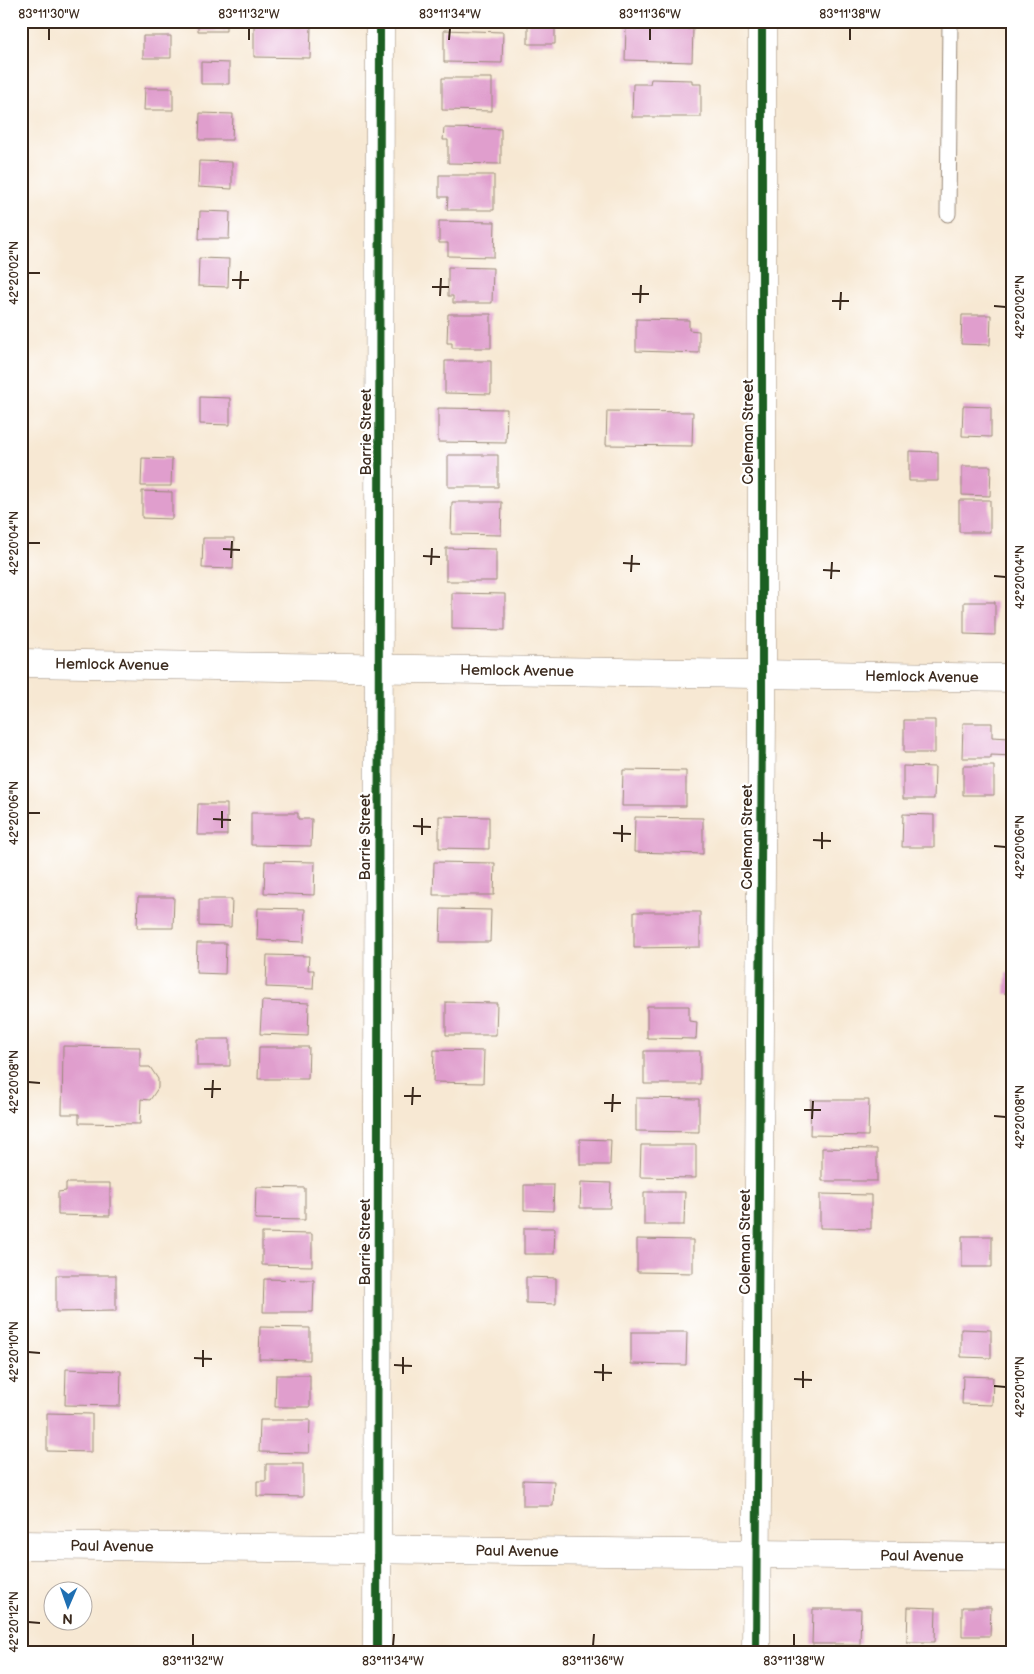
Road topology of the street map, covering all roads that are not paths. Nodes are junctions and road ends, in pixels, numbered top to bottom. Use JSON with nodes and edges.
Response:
{"nodes":[{"id":1,"x":380,"y":21,"type":"edge"},
{"id":2,"x":762,"y":21,"type":"edge"},
{"id":3,"x":950,"y":21,"type":"edge"},
{"id":4,"x":948,"y":214,"type":"dead end"},
{"id":5,"x":21,"y":663,"type":"edge"},
{"id":6,"x":380,"y":668,"type":"junction"},
{"id":7,"x":762,"y":674,"type":"junction"},
{"id":8,"x":1013,"y":678,"type":"edge"},
{"id":9,"x":21,"y":1545,"type":"edge"},
{"id":10,"x":378,"y":1548,"type":"junction"},
{"id":11,"x":757,"y":1555,"type":"junction"},
{"id":12,"x":1013,"y":1557,"type":"edge"},
{"id":13,"x":377,"y":1653,"type":"edge"},
{"id":14,"x":756,"y":1653,"type":"edge"}],
"edges":[{"from":1,"to":6,"type":"street","name":"Barrie Street"},
{"from":2,"to":7,"type":"street","name":"Coleman Street"},
{"from":3,"to":4,"type":"lane"},
{"from":5,"to":6,"type":"street","name":"Hemlock Avenue"},
{"from":6,"to":7,"type":"street","name":"Hemlock Avenue"},
{"from":6,"to":10,"type":"street","name":"Barrie Street"},
{"from":7,"to":8,"type":"street","name":"Hemlock Avenue"},
{"from":7,"to":11,"type":"street","name":"Coleman Street"},
{"from":9,"to":10,"type":"street","name":"Paul Avenue"},
{"from":10,"to":11,"type":"street","name":"Paul Avenue"},
{"from":10,"to":13,"type":"street","name":"Barrie Street"},
{"from":11,"to":12,"type":"street","name":"Paul Avenue"},
{"from":11,"to":14,"type":"street","name":"Coleman Street"}]}
